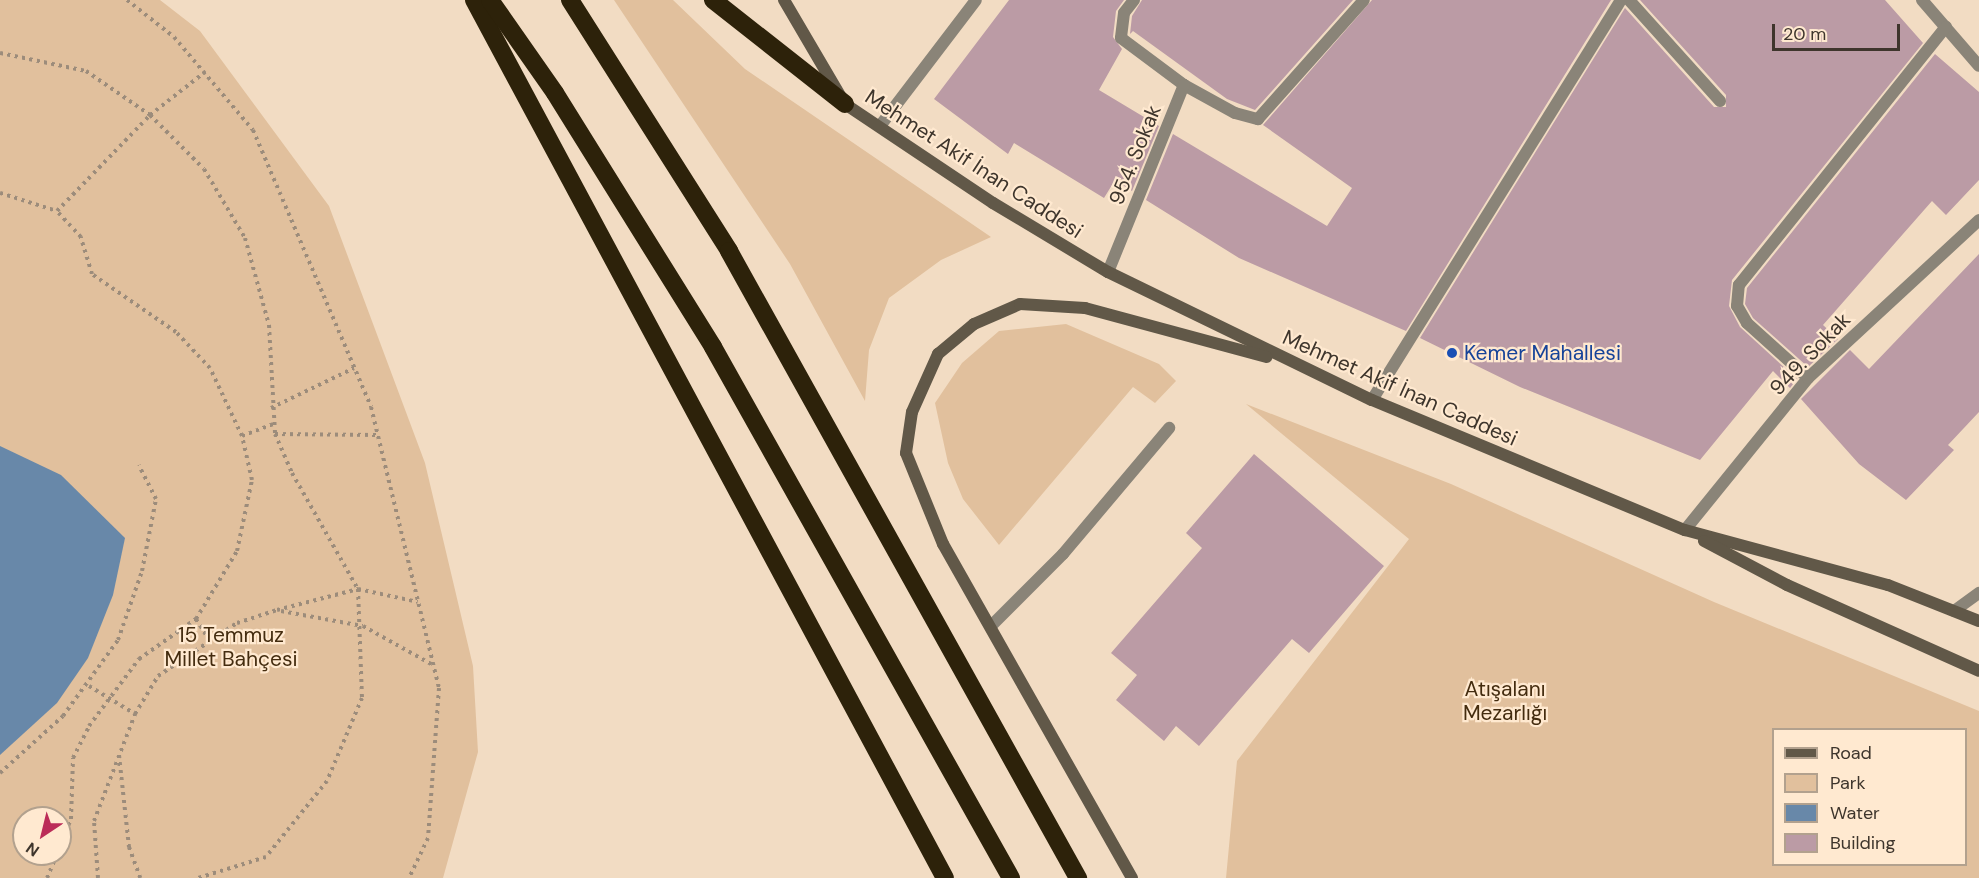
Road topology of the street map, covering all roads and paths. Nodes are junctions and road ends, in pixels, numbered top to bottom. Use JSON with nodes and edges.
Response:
{"nodes":[{"id":1,"x":127,"y":0,"type":"edge"},
{"id":2,"x":474,"y":0,"type":"edge"},
{"id":3,"x":490,"y":0,"type":"edge"},
{"id":4,"x":570,"y":0,"type":"edge"},
{"id":5,"x":713,"y":0,"type":"edge"},
{"id":6,"x":784,"y":0,"type":"edge"},
{"id":7,"x":976,"y":0,"type":"edge"},
{"id":8,"x":1134,"y":0,"type":"edge"},
{"id":9,"x":1364,"y":0,"type":"edge"},
{"id":10,"x":1621,"y":0,"type":"edge"},
{"id":11,"x":1629,"y":0,"type":"edge"},
{"id":12,"x":1922,"y":0,"type":"edge"},
{"id":13,"x":1946,"y":27,"type":"junction"},
{"id":14,"x":0,"y":53,"type":"edge"},
{"id":15,"x":1979,"y":66,"type":"edge"},
{"id":16,"x":205,"y":72,"type":"junction"},
{"id":17,"x":1184,"y":85,"type":"junction"},
{"id":18,"x":1720,"y":101,"type":"dead end"},
{"id":19,"x":845,"y":104,"type":"junction"},
{"id":20,"x":150,"y":115,"type":"junction"},
{"id":21,"x":880,"y":126,"type":"junction"},
{"id":22,"x":0,"y":193,"type":"edge"},
{"id":23,"x":57,"y":211,"type":"junction"},
{"id":24,"x":1979,"y":220,"type":"edge"},
{"id":25,"x":1108,"y":272,"type":"junction"},
{"id":26,"x":1288,"y":362,"type":"junction"},
{"id":27,"x":354,"y":368,"type":"junction"},
{"id":28,"x":1809,"y":378,"type":"junction"},
{"id":29,"x":1372,"y":400,"type":"junction"},
{"id":30,"x":271,"y":408,"type":"junction"},
{"id":31,"x":274,"y":424,"type":"junction"},
{"id":32,"x":1169,"y":428,"type":"dead end"},
{"id":33,"x":275,"y":434,"type":"junction"},
{"id":34,"x":242,"y":435,"type":"junction"},
{"id":35,"x":377,"y":435,"type":"junction"},
{"id":36,"x":139,"y":465,"type":"dead end"},
{"id":37,"x":1685,"y":530,"type":"junction"},
{"id":38,"x":358,"y":589,"type":"junction"},
{"id":39,"x":1979,"y":593,"type":"edge"},
{"id":40,"x":418,"y":602,"type":"junction"},
{"id":41,"x":278,"y":610,"type":"junction"},
{"id":42,"x":1954,"y":611,"type":"junction"},
{"id":43,"x":196,"y":618,"type":"junction"},
{"id":44,"x":1979,"y":621,"type":"edge"},
{"id":45,"x":363,"y":626,"type":"junction"},
{"id":46,"x":991,"y":626,"type":"junction"},
{"id":47,"x":210,"y":641,"type":"junction"},
{"id":48,"x":433,"y":665,"type":"junction"},
{"id":49,"x":1979,"y":671,"type":"edge"},
{"id":50,"x":89,"y":686,"type":"junction"},
{"id":51,"x":111,"y":697,"type":"junction"},
{"id":52,"x":135,"y":714,"type":"junction"},
{"id":53,"x":119,"y":755,"type":"junction"},
{"id":54,"x":0,"y":773,"type":"edge"},
{"id":55,"x":71,"y":806,"type":"edge"},
{"id":56,"x":98,"y":878,"type":"edge"},
{"id":57,"x":140,"y":878,"type":"edge"},
{"id":58,"x":198,"y":878,"type":"edge"},
{"id":59,"x":409,"y":878,"type":"edge"},
{"id":60,"x":945,"y":878,"type":"edge"},
{"id":61,"x":1011,"y":878,"type":"edge"},
{"id":62,"x":1078,"y":878,"type":"edge"},
{"id":63,"x":1132,"y":878,"type":"edge"}],
"edges":[{"from":1,"to":16,"type":"path"},
{"from":2,"to":60,"type":"highway"},
{"from":3,"to":61,"type":"highway"},
{"from":4,"to":62,"type":"highway"},
{"from":5,"to":19,"type":"highway"},
{"from":6,"to":19,"type":"main road"},
{"from":7,"to":21,"type":"street"},
{"from":8,"to":17,"type":"street"},
{"from":9,"to":17,"type":"street"},
{"from":10,"to":29,"type":"street"},
{"from":11,"to":18,"type":"street"},
{"from":12,"to":13,"type":"street"},
{"from":13,"to":15,"type":"street"},
{"from":13,"to":28,"type":"street"},
{"from":14,"to":20,"type":"path"},
{"from":16,"to":20,"type":"path"},
{"from":16,"to":27,"type":"path"},
{"from":17,"to":25,"type":"street","name":"954. Sokak"},
{"from":19,"to":21,"type":"main road","name":"Mehmet Akif İnan Caddesi"},
{"from":20,"to":23,"type":"path"},
{"from":20,"to":30,"type":"path"},
{"from":21,"to":25,"type":"main road","name":"Mehmet Akif İnan Caddesi"},
{"from":22,"to":23,"type":"path"},
{"from":23,"to":34,"type":"path"},
{"from":24,"to":28,"type":"street","name":"949. Sokak"},
{"from":25,"to":26,"type":"main road","name":"Mehmet Akif İnan Caddesi"},
{"from":26,"to":29,"type":"main road","name":"Mehmet Akif İnan Caddesi"},
{"from":26,"to":46,"type":"main road"},
{"from":27,"to":30,"type":"path"},
{"from":27,"to":35,"type":"path"},
{"from":28,"to":37,"type":"street","name":"949. Sokak"},
{"from":29,"to":37,"type":"main road","name":"Mehmet Akif İnan Caddesi"},
{"from":30,"to":31,"type":"path"},
{"from":31,"to":33,"type":"path"},
{"from":31,"to":34,"type":"path"},
{"from":32,"to":46,"type":"street"},
{"from":33,"to":35,"type":"path"},
{"from":33,"to":38,"type":"path"},
{"from":34,"to":43,"type":"path"},
{"from":35,"to":40,"type":"path"},
{"from":36,"to":50,"type":"path"},
{"from":37,"to":42,"type":"main road","name":"Mehmet Akif İnan Caddesi"},
{"from":37,"to":49,"type":"main road"},
{"from":38,"to":40,"type":"path"},
{"from":38,"to":41,"type":"path"},
{"from":38,"to":45,"type":"path"},
{"from":39,"to":42,"type":"street"},
{"from":40,"to":48,"type":"path"},
{"from":41,"to":45,"type":"path"},
{"from":41,"to":47,"type":"path"},
{"from":42,"to":44,"type":"main road","name":"Mehmet Akif İnan Caddesi"},
{"from":43,"to":47,"type":"path"},
{"from":43,"to":51,"type":"path"},
{"from":45,"to":48,"type":"path"},
{"from":45,"to":58,"type":"path"},
{"from":46,"to":63,"type":"main road"},
{"from":47,"to":52,"type":"path"},
{"from":48,"to":59,"type":"path"},
{"from":50,"to":51,"type":"path"},
{"from":50,"to":54,"type":"path"},
{"from":51,"to":52,"type":"path"},
{"from":51,"to":55,"type":"path"},
{"from":52,"to":53,"type":"path"},
{"from":53,"to":56,"type":"path"},
{"from":53,"to":57,"type":"path"}]}
